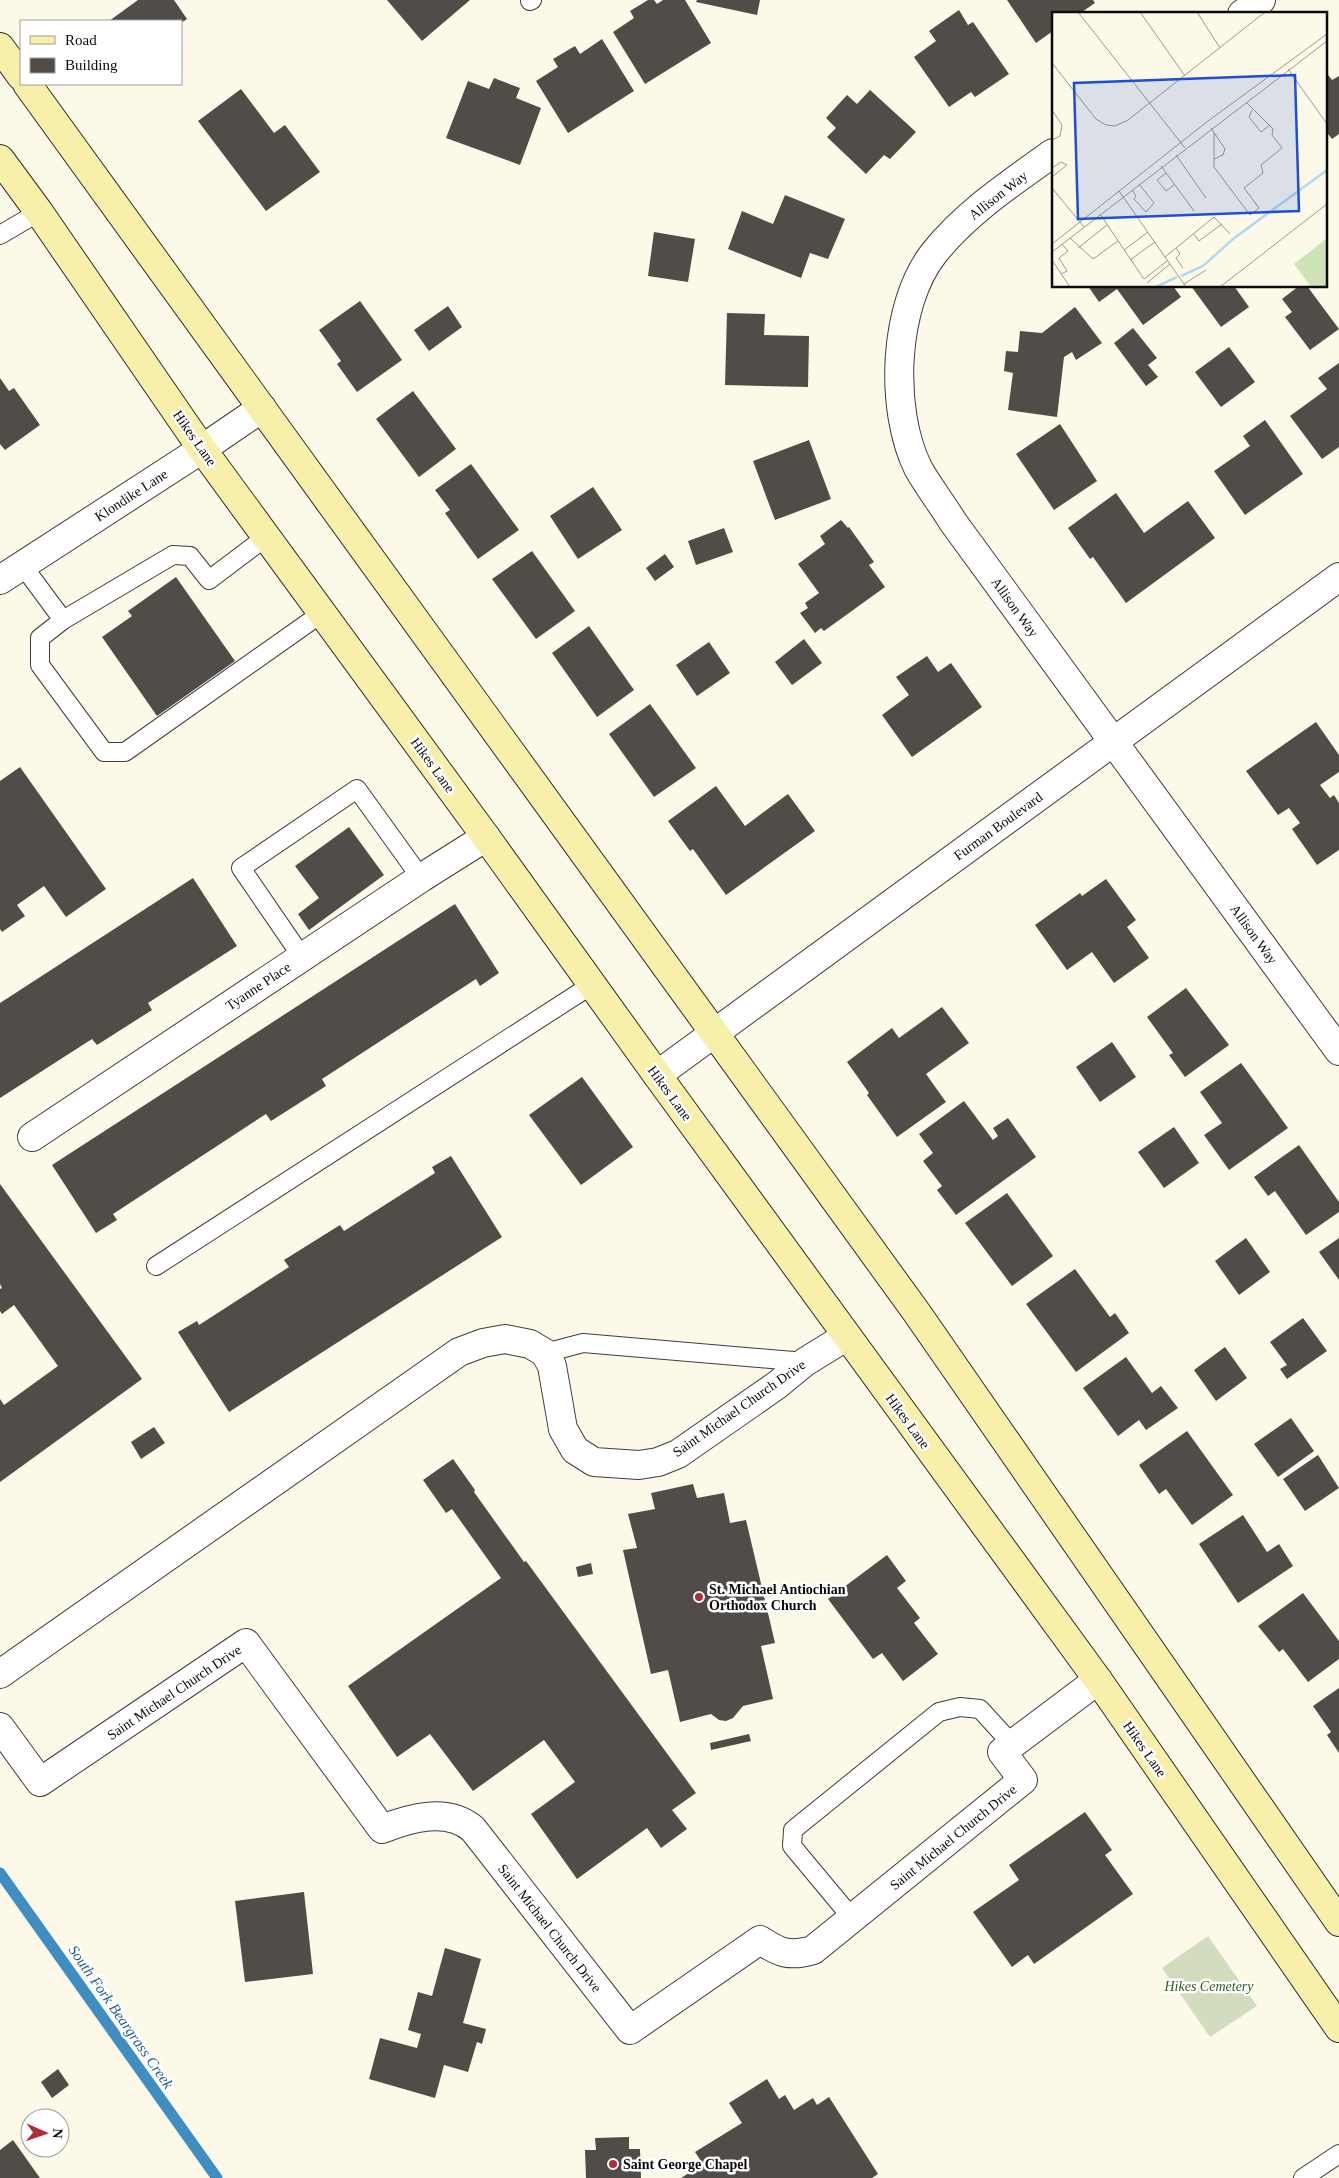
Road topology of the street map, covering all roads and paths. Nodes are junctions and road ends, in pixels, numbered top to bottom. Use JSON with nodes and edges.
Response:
{"nodes":[{"id":1,"x":1261,"y":0,"type":"edge"},
{"id":2,"x":1245,"y":12,"type":"edge"},
{"id":3,"x":0,"y":47,"type":"edge"},
{"id":4,"x":20,"y":75,"type":"edge"},
{"id":5,"x":28,"y":85,"type":"edge"},
{"id":6,"x":1052,"y":154,"type":"edge"},
{"id":7,"x":0,"y":159,"type":"edge"},
{"id":8,"x":39,"y":212,"type":"junction"},
{"id":9,"x":0,"y":235,"type":"edge"},
{"id":10,"x":262,"y":408,"type":"junction"},
{"id":11,"x":202,"y":449,"type":"junction"},
{"id":12,"x":266,"y":536,"type":"junction"},
{"id":13,"x":23,"y":566,"type":"junction"},
{"id":14,"x":1339,"y":577,"type":"edge"},
{"id":15,"x":0,"y":580,"type":"edge"},
{"id":16,"x":322,"y":613,"type":"junction"},
{"id":17,"x":64,"y":620,"type":"junction"},
{"id":18,"x":1114,"y":742,"type":"junction"},
{"id":19,"x":486,"y":837,"type":"junction"},
{"id":20,"x":421,"y":878,"type":"junction"},
{"id":21,"x":302,"y":957,"type":"junction"},
{"id":22,"x":593,"y":984,"type":"junction"},
{"id":23,"x":714,"y":1033,"type":"junction"},
{"id":24,"x":1339,"y":1051,"type":"edge"},
{"id":25,"x":657,"y":1075,"type":"junction"},
{"id":26,"x":32,"y":1137,"type":"dead end"},
{"id":27,"x":156,"y":1266,"type":"dead end"},
{"id":28,"x":847,"y":1336,"type":"junction"},
{"id":29,"x":544,"y":1353,"type":"junction"},
{"id":30,"x":805,"y":1362,"type":"junction"},
{"id":31,"x":0,"y":1674,"type":"edge"},
{"id":32,"x":1098,"y":1680,"type":"junction"},
{"id":33,"x":0,"y":1728,"type":"edge"},
{"id":34,"x":1012,"y":1744,"type":"junction"},
{"id":35,"x":852,"y":1918,"type":"junction"},
{"id":36,"x":1339,"y":1922,"type":"edge"},
{"id":37,"x":1339,"y":2028,"type":"edge"},
{"id":38,"x":1339,"y":2154,"type":"edge"},
{"id":39,"x":1303,"y":2178,"type":"edge"}],
"edges":[{"from":1,"to":2,"type":"street"},
{"from":3,"to":4,"type":"main road"},
{"from":5,"to":10,"type":"main road"},
{"from":6,"to":18,"type":"street","name":"Allison Way"},
{"from":7,"to":8,"type":"main road","name":"Hikes Lane"},
{"from":8,"to":9,"type":"lane"},
{"from":8,"to":11,"type":"main road","name":"Hikes Lane"},
{"from":10,"to":11,"type":"street","name":"Klondike Lane"},
{"from":10,"to":23,"type":"main road"},
{"from":11,"to":12,"type":"main road","name":"Hikes Lane"},
{"from":11,"to":13,"type":"street","name":"Klondike Lane"},
{"from":12,"to":16,"type":"main road","name":"Hikes Lane"},
{"from":12,"to":17,"type":"lane"},
{"from":13,"to":15,"type":"street","name":"Klondike Lane"},
{"from":13,"to":17,"type":"lane"},
{"from":14,"to":18,"type":"street","name":"Furman Boulevard"},
{"from":16,"to":17,"type":"lane"},
{"from":16,"to":19,"type":"main road","name":"Hikes Lane"},
{"from":18,"to":23,"type":"street","name":"Furman Boulevard"},
{"from":18,"to":24,"type":"street","name":"Allison Way"},
{"from":19,"to":20,"type":"street","name":"Tyanne Place"},
{"from":19,"to":22,"type":"main road","name":"Hikes Lane"},
{"from":20,"to":21,"type":"street","name":"Tyanne Place"},
{"from":20,"to":21,"type":"lane"},
{"from":21,"to":26,"type":"street","name":"Tyanne Place"},
{"from":22,"to":25,"type":"main road","name":"Hikes Lane"},
{"from":22,"to":27,"type":"lane"},
{"from":23,"to":25,"type":"street","name":"Furman Boulevard"},
{"from":23,"to":36,"type":"main road"},
{"from":25,"to":28,"type":"main road","name":"Hikes Lane"},
{"from":28,"to":30,"type":"street","name":"Saint Michael Church Drive"},
{"from":28,"to":32,"type":"main road","name":"Hikes Lane"},
{"from":29,"to":30,"type":"lane"},
{"from":29,"to":30,"type":"street","name":"Saint Michael Church Drive"},
{"from":29,"to":31,"type":"street"},
{"from":32,"to":34,"type":"street"},
{"from":32,"to":37,"type":"main road","name":"Hikes Lane"},
{"from":33,"to":35,"type":"street","name":"Saint Michael Church Drive"},
{"from":34,"to":35,"type":"street","name":"Saint Michael Church Drive"},
{"from":34,"to":35,"type":"lane"},
{"from":38,"to":39,"type":"lane"}]}
